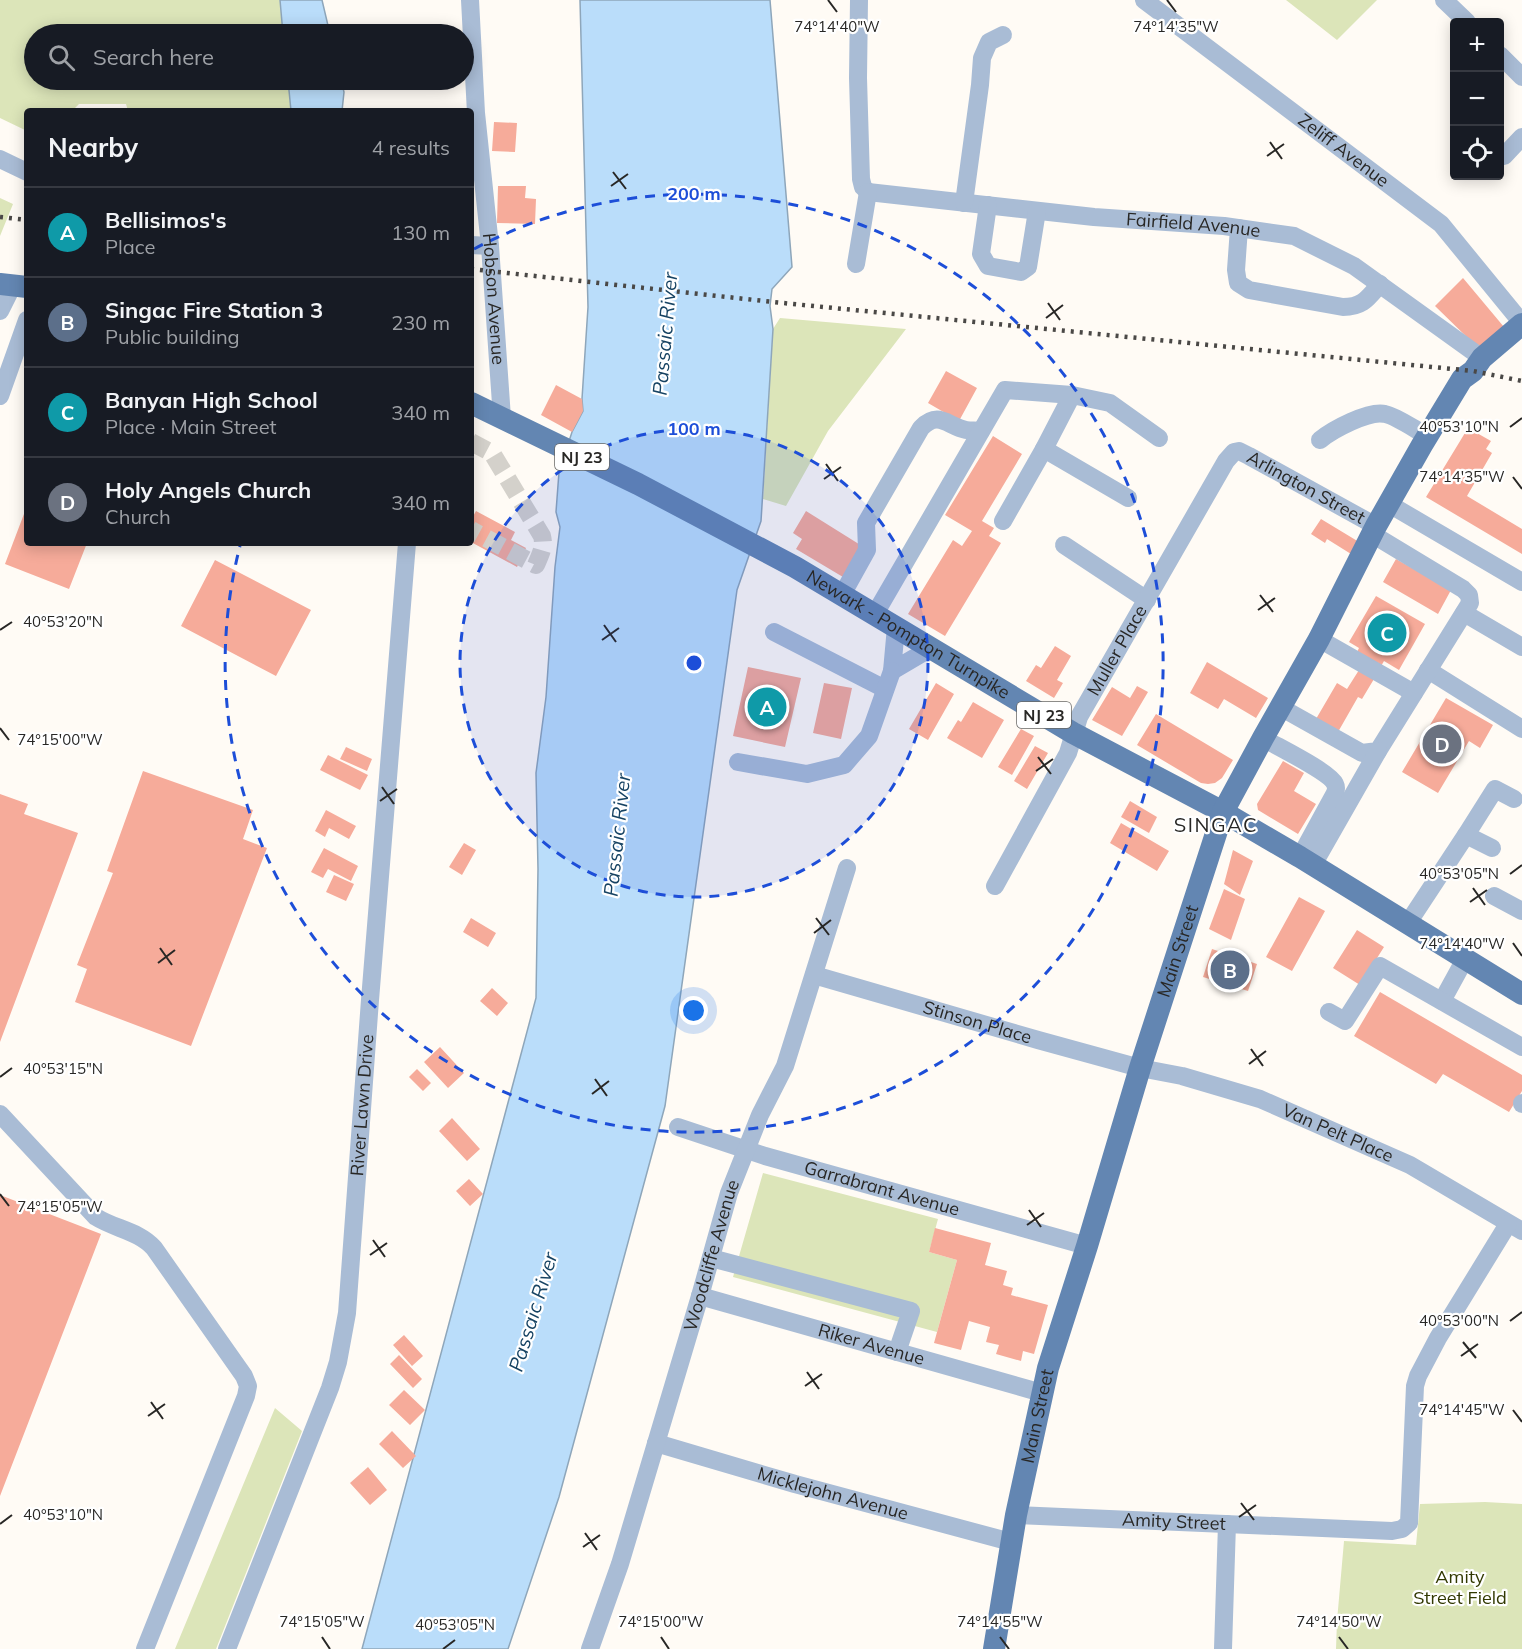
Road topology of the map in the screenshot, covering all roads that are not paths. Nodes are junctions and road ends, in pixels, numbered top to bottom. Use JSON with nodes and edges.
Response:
{"nodes":[{"id":1,"x":470,"y":0,"type":"edge"},
{"id":2,"x":859,"y":0,"type":"edge"},
{"id":3,"x":1144,"y":0,"type":"edge"},
{"id":4,"x":1444,"y":0,"type":"edge"},
{"id":5,"x":1463,"y":18,"type":"edge"},
{"id":6,"x":471,"y":24,"type":"edge"},
{"id":7,"x":1003,"y":35,"type":"dead end"},
{"id":8,"x":1504,"y":59,"type":"edge"},
{"id":9,"x":474,"y":75,"type":"edge"},
{"id":10,"x":1522,"y":77,"type":"edge"},
{"id":11,"x":1522,"y":137,"type":"edge"},
{"id":12,"x":1504,"y":156,"type":"dead end"},
{"id":13,"x":0,"y":159,"type":"edge"},
{"id":14,"x":24,"y":171,"type":"edge"},
{"id":15,"x":868,"y":192,"type":"junction"},
{"id":16,"x":964,"y":203,"type":"junction"},
{"id":17,"x":988,"y":205,"type":"junction"},
{"id":18,"x":1037,"y":211,"type":"junction"},
{"id":19,"x":1239,"y":228,"type":"junction"},
{"id":20,"x":474,"y":244,"type":"edge"},
{"id":21,"x":490,"y":246,"type":"junction"},
{"id":22,"x":856,"y":264,"type":"dead end"},
{"id":23,"x":1380,"y":284,"type":"junction"},
{"id":24,"x":13,"y":285,"type":"edge"},
{"id":25,"x":0,"y":311,"type":"edge"},
{"id":26,"x":1522,"y":323,"type":"edge"},
{"id":27,"x":24,"y":328,"type":"edge"},
{"id":28,"x":1482,"y":358,"type":"junction"},
{"id":29,"x":1072,"y":395,"type":"junction"},
{"id":30,"x":0,"y":396,"type":"edge"},
{"id":31,"x":474,"y":404,"type":"edge"},
{"id":32,"x":502,"y":418,"type":"junction"},
{"id":33,"x":981,"y":431,"type":"junction"},
{"id":34,"x":1427,"y":436,"type":"junction"},
{"id":35,"x":1159,"y":438,"type":"dead end"},
{"id":36,"x":1320,"y":440,"type":"dead end"},
{"id":37,"x":1044,"y":449,"type":"junction"},
{"id":38,"x":1214,"y":482,"type":"joint"},
{"id":39,"x":1128,"y":498,"type":"dead end"},
{"id":40,"x":1389,"y":504,"type":"junction"},
{"id":41,"x":1003,"y":521,"type":"dead end"},
{"id":42,"x":1374,"y":530,"type":"junction"},
{"id":43,"x":1064,"y":545,"type":"dead end"},
{"id":44,"x":406,"y":546,"type":"edge"},
{"id":45,"x":1522,"y":582,"type":"edge"},
{"id":46,"x":842,"y":595,"type":"junction"},
{"id":47,"x":1147,"y":600,"type":"junction"},
{"id":48,"x":1464,"y":613,"type":"junction"},
{"id":49,"x":875,"y":615,"type":"junction"},
{"id":50,"x":896,"y":627,"type":"junction"},
{"id":51,"x":774,"y":633,"type":"dead end"},
{"id":52,"x":1319,"y":639,"type":"junction"},
{"id":53,"x":1522,"y":647,"type":"edge"},
{"id":54,"x":931,"y":648,"type":"junction"},
{"id":55,"x":1428,"y":670,"type":"junction"},
{"id":56,"x":892,"y":672,"type":"junction"},
{"id":57,"x":885,"y":689,"type":"junction"},
{"id":58,"x":1414,"y":693,"type":"junction"},
{"id":59,"x":1280,"y":707,"type":"junction"},
{"id":60,"x":1522,"y":729,"type":"edge"},
{"id":61,"x":1073,"y":733,"type":"junction"},
{"id":62,"x":1263,"y":738,"type":"junction"},
{"id":63,"x":1378,"y":752,"type":"junction"},
{"id":64,"x":738,"y":762,"type":"dead end"},
{"id":65,"x":1514,"y":799,"type":"dead end"},
{"id":66,"x":1223,"y":812,"type":"junction"},
{"id":67,"x":1466,"y":835,"type":"junction"},
{"id":68,"x":1492,"y":848,"type":"dead end"},
{"id":69,"x":1307,"y":861,"type":"junction"},
{"id":70,"x":847,"y":868,"type":"dead end"},
{"id":71,"x":994,"y":886,"type":"dead end"},
{"id":72,"x":1494,"y":897,"type":"dead end"},
{"id":73,"x":1522,"y":911,"type":"edge"},
{"id":74,"x":1408,"y":924,"type":"junction"},
{"id":75,"x":1466,"y":959,"type":"junction"},
{"id":76,"x":814,"y":975,"type":"junction"},
{"id":77,"x":1522,"y":994,"type":"edge"},
{"id":78,"x":1442,"y":1001,"type":"junction"},
{"id":79,"x":1329,"y":1012,"type":"dead end"},
{"id":80,"x":1522,"y":1047,"type":"edge"},
{"id":81,"x":1140,"y":1068,"type":"junction"},
{"id":82,"x":0,"y":1114,"type":"edge"},
{"id":83,"x":678,"y":1128,"type":"dead end"},
{"id":84,"x":747,"y":1150,"type":"junction"},
{"id":85,"x":1515,"y":1228,"type":"edge"},
{"id":86,"x":1088,"y":1246,"type":"junction"},
{"id":87,"x":711,"y":1258,"type":"junction"},
{"id":88,"x":700,"y":1296,"type":"junction"},
{"id":89,"x":897,"y":1352,"type":"junction"},
{"id":90,"x":1042,"y":1393,"type":"junction"},
{"id":91,"x":656,"y":1443,"type":"junction"},
{"id":92,"x":1016,"y":1515,"type":"junction"},
{"id":93,"x":1227,"y":1524,"type":"junction"},
{"id":94,"x":1011,"y":1542,"type":"junction"},
{"id":95,"x":145,"y":1649,"type":"edge"},
{"id":96,"x":227,"y":1649,"type":"edge"},
{"id":97,"x":590,"y":1649,"type":"edge"},
{"id":98,"x":994,"y":1649,"type":"edge"},
{"id":99,"x":1223,"y":1649,"type":"edge"}],
"edges":[{"from":1,"to":6,"type":"street","name":"Hobson Avenue"},
{"from":2,"to":15,"type":"street"},
{"from":3,"to":26,"type":"street","name":"Zeliff Avenue"},
{"from":4,"to":5,"type":"street"},
{"from":7,"to":16,"type":"street"},
{"from":8,"to":10,"type":"street"},
{"from":9,"to":21,"type":"street","name":"Hobson Avenue"},
{"from":11,"to":12,"type":"street"},
{"from":13,"to":14,"type":"street"},
{"from":15,"to":16,"type":"street","name":"Fairfield Avenue"},
{"from":15,"to":22,"type":"street"},
{"from":16,"to":17,"type":"street","name":"Fairfield Avenue"},
{"from":17,"to":18,"type":"street","name":"Fairfield Avenue"},
{"from":17,"to":18,"type":"street"},
{"from":18,"to":19,"type":"street","name":"Fairfield Avenue"},
{"from":19,"to":23,"type":"street","name":"Fairfield Avenue"},
{"from":19,"to":23,"type":"street"},
{"from":20,"to":21,"type":"street"},
{"from":21,"to":32,"type":"street","name":"Hobson Avenue"},
{"from":23,"to":28,"type":"street","name":"Fairfield Avenue"},
{"from":24,"to":25,"type":"street"},
{"from":26,"to":28,"type":"main road","name":"Main Street"},
{"from":27,"to":30,"type":"street"},
{"from":28,"to":34,"type":"main road","name":"Main Street"},
{"from":29,"to":33,"type":"street"},
{"from":29,"to":35,"type":"street"},
{"from":29,"to":37,"type":"street"},
{"from":31,"to":32,"type":"main road","name":"Newark - Pompton Turnpike","number":"NJ 23"},
{"from":32,"to":46,"type":"main road","name":"Newark - Pompton Turnpike","number":"NJ 23"},
{"from":33,"to":46,"type":"street"},
{"from":33,"to":49,"type":"street"},
{"from":34,"to":36,"type":"street"},
{"from":34,"to":40,"type":"main road","name":"Main Street"},
{"from":37,"to":39,"type":"street"},
{"from":37,"to":41,"type":"street"},
{"from":38,"to":42,"type":"street","name":"Arlington Street"},
{"from":38,"to":47,"type":"street","name":"Muller Place"},
{"from":40,"to":42,"type":"main road","name":"Main Street"},
{"from":40,"to":45,"type":"street"},
{"from":42,"to":48,"type":"street"},
{"from":42,"to":52,"type":"main road","name":"Main Street"},
{"from":43,"to":47,"type":"street"},
{"from":44,"to":96,"type":"street","name":"River Lawn Drive"},
{"from":46,"to":49,"type":"main road","name":"Newark - Pompton Turnpike","number":"NJ 23"},
{"from":47,"to":61,"type":"street","name":"Muller Place"},
{"from":48,"to":53,"type":"street"},
{"from":48,"to":55,"type":"street"},
{"from":49,"to":50,"type":"main road","name":"Newark - Pompton Turnpike","number":"NJ 23"},
{"from":50,"to":54,"type":"main road","name":"Newark - Pompton Turnpike","number":"NJ 23"},
{"from":50,"to":56,"type":"street"},
{"from":51,"to":57,"type":"street"},
{"from":52,"to":58,"type":"street"},
{"from":52,"to":59,"type":"main road","name":"Main Street"},
{"from":54,"to":56,"type":"street"},
{"from":54,"to":61,"type":"main road","name":"Newark - Pompton Turnpike","number":"NJ 23"},
{"from":55,"to":58,"type":"street"},
{"from":55,"to":60,"type":"street"},
{"from":56,"to":57,"type":"street"},
{"from":57,"to":64,"type":"street"},
{"from":58,"to":63,"type":"street"},
{"from":59,"to":62,"type":"main road","name":"Main Street"},
{"from":59,"to":63,"type":"street"},
{"from":61,"to":66,"type":"main road","name":"Newark - Pompton Turnpike","number":"NJ 23"},
{"from":61,"to":71,"type":"street","name":"Muller Place"},
{"from":62,"to":66,"type":"main road","name":"Main Street"},
{"from":62,"to":69,"type":"street"},
{"from":63,"to":69,"type":"street"},
{"from":65,"to":67,"type":"street"},
{"from":66,"to":69,"type":"main road","name":"Newark - Pompton Turnpike","number":"NJ 23"},
{"from":66,"to":81,"type":"main road","name":"Main Street"},
{"from":67,"to":68,"type":"street"},
{"from":67,"to":74,"type":"street"},
{"from":69,"to":74,"type":"main road","name":"Newark - Pompton Turnpike","number":"NJ 23"},
{"from":70,"to":76,"type":"street","name":"Woodcliffe Avenue"},
{"from":72,"to":73,"type":"street"},
{"from":74,"to":75,"type":"main road","name":"Newark - Pompton Turnpike","number":"NJ 23"},
{"from":75,"to":77,"type":"main road","name":"Newark - Pompton Turnpike","number":"NJ 23"},
{"from":75,"to":78,"type":"street"},
{"from":76,"to":81,"type":"street","name":"Stinson Place"},
{"from":76,"to":84,"type":"street","name":"Woodcliffe Avenue"},
{"from":78,"to":79,"type":"street"},
{"from":78,"to":80,"type":"street"},
{"from":81,"to":85,"type":"street","name":"Van Pelt Place"},
{"from":81,"to":86,"type":"main road","name":"Main Street"},
{"from":82,"to":95,"type":"street"},
{"from":83,"to":84,"type":"street","name":"Garrabrant Avenue"},
{"from":84,"to":86,"type":"street","name":"Garrabrant Avenue"},
{"from":84,"to":87,"type":"street","name":"Woodcliffe Avenue"},
{"from":85,"to":93,"type":"street","name":"Amity Street"},
{"from":86,"to":90,"type":"main road","name":"Main Street"},
{"from":87,"to":88,"type":"street","name":"Woodcliffe Avenue"},
{"from":87,"to":89,"type":"street"},
{"from":88,"to":89,"type":"street","name":"Riker Avenue"},
{"from":88,"to":91,"type":"street","name":"Woodcliffe Avenue"},
{"from":89,"to":90,"type":"street","name":"Riker Avenue"},
{"from":90,"to":92,"type":"main road","name":"Main Street"},
{"from":91,"to":94,"type":"street","name":"Micklejohn Avenue"},
{"from":91,"to":97,"type":"street","name":"Woodcliffe Avenue"},
{"from":92,"to":93,"type":"street","name":"Amity Street"},
{"from":92,"to":94,"type":"main road","name":"Main Street"},
{"from":93,"to":99,"type":"street"},
{"from":94,"to":98,"type":"main road","name":"Main Street"}]}
